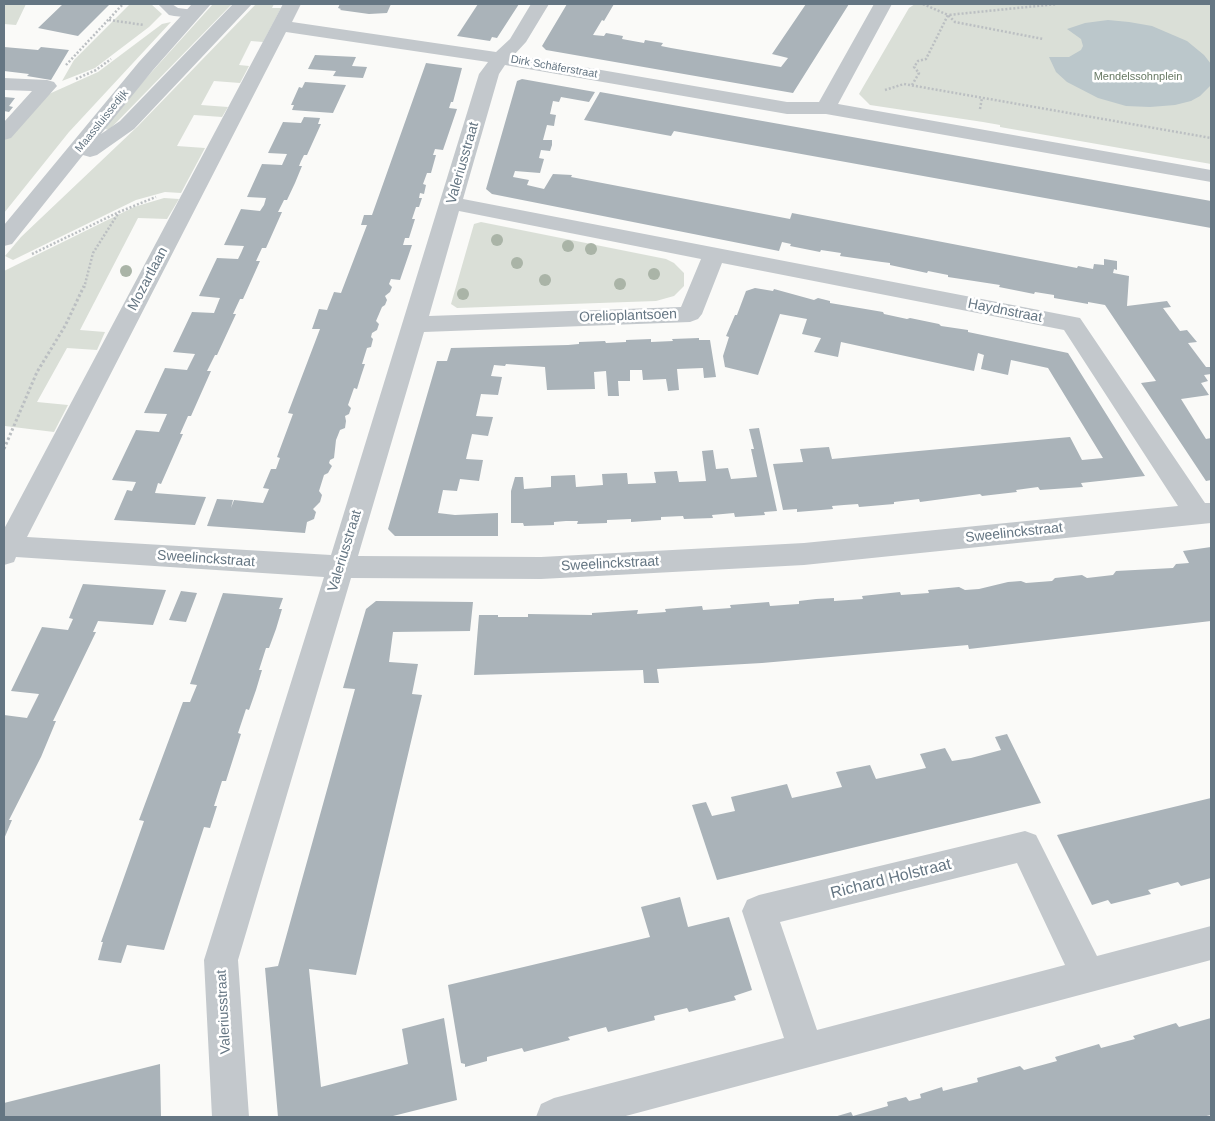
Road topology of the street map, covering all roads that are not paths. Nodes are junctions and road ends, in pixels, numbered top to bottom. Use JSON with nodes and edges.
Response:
{"nodes":[{"id":1,"x":165,"y":4,"type":"edge"},
{"id":2,"x":243,"y":4,"type":"edge"},
{"id":3,"x":292,"y":4,"type":"edge"},
{"id":4,"x":540,"y":4,"type":"edge"},
{"id":5,"x":883,"y":4,"type":"edge"},
{"id":6,"x":198,"y":9,"type":"edge"},
{"id":7,"x":280,"y":26,"type":"junction"},
{"id":8,"x":500,"y":58,"type":"junction"},
{"id":9,"x":4,"y":84,"type":"edge"},
{"id":10,"x":826,"y":108,"type":"junction"},
{"id":11,"x":4,"y":134,"type":"edge"},
{"id":12,"x":60,"y":173,"type":"junction"},
{"id":13,"x":1211,"y":176,"type":"edge"},
{"id":14,"x":452,"y":202,"type":"junction"},
{"id":15,"x":4,"y":239,"type":"edge"},
{"id":16,"x":714,"y":255,"type":"junction"},
{"id":17,"x":415,"y":324,"type":"junction"},
{"id":18,"x":1204,"y":514,"type":"edge"},
{"id":19,"x":6,"y":550,"type":"edge"},
{"id":20,"x":340,"y":567,"type":"junction"},
{"id":21,"x":1211,"y":943,"type":"edge"},
{"id":22,"x":1088,"y":976,"type":"junction"},
{"id":23,"x":806,"y":1051,"type":"junction"},
{"id":24,"x":230,"y":1117,"type":"edge"},
{"id":25,"x":554,"y":1117,"type":"edge"}],
"edges":[{"from":1,"to":6,"type":"lane"},
{"from":2,"to":12,"type":"street"},
{"from":3,"to":7,"type":"street","name":"Mozartlaan"},
{"from":4,"to":8,"type":"street","name":"Valeriusstraat"},
{"from":5,"to":10,"type":"street"},
{"from":6,"to":12,"type":"street","name":"Maassluissedijk"},
{"from":7,"to":8,"type":"street","name":"Dirk Schäferstraat"},
{"from":7,"to":19,"type":"street","name":"Mozartlaan"},
{"from":8,"to":10,"type":"street","name":"Dirk Schäferstraat"},
{"from":8,"to":14,"type":"street","name":"Valeriusstraat"},
{"from":9,"to":11,"type":"street"},
{"from":10,"to":13,"type":"street"},
{"from":12,"to":15,"type":"street","name":"Maassluissedijk"},
{"from":14,"to":16,"type":"street"},
{"from":14,"to":17,"type":"street","name":"Valeriusstraat"},
{"from":16,"to":17,"type":"street","name":"Orelioplantsoen"},
{"from":16,"to":18,"type":"street","name":"Haydnstraat"},
{"from":17,"to":20,"type":"street","name":"Valeriusstraat"},
{"from":18,"to":20,"type":"street","name":"Sweelinckstraat"},
{"from":19,"to":20,"type":"street","name":"Sweelinckstraat"},
{"from":20,"to":24,"type":"street","name":"Valeriusstraat"},
{"from":21,"to":22,"type":"street"},
{"from":22,"to":23,"type":"street"},
{"from":22,"to":23,"type":"street","name":"Richard Holstraat"},
{"from":23,"to":25,"type":"street"}]}
